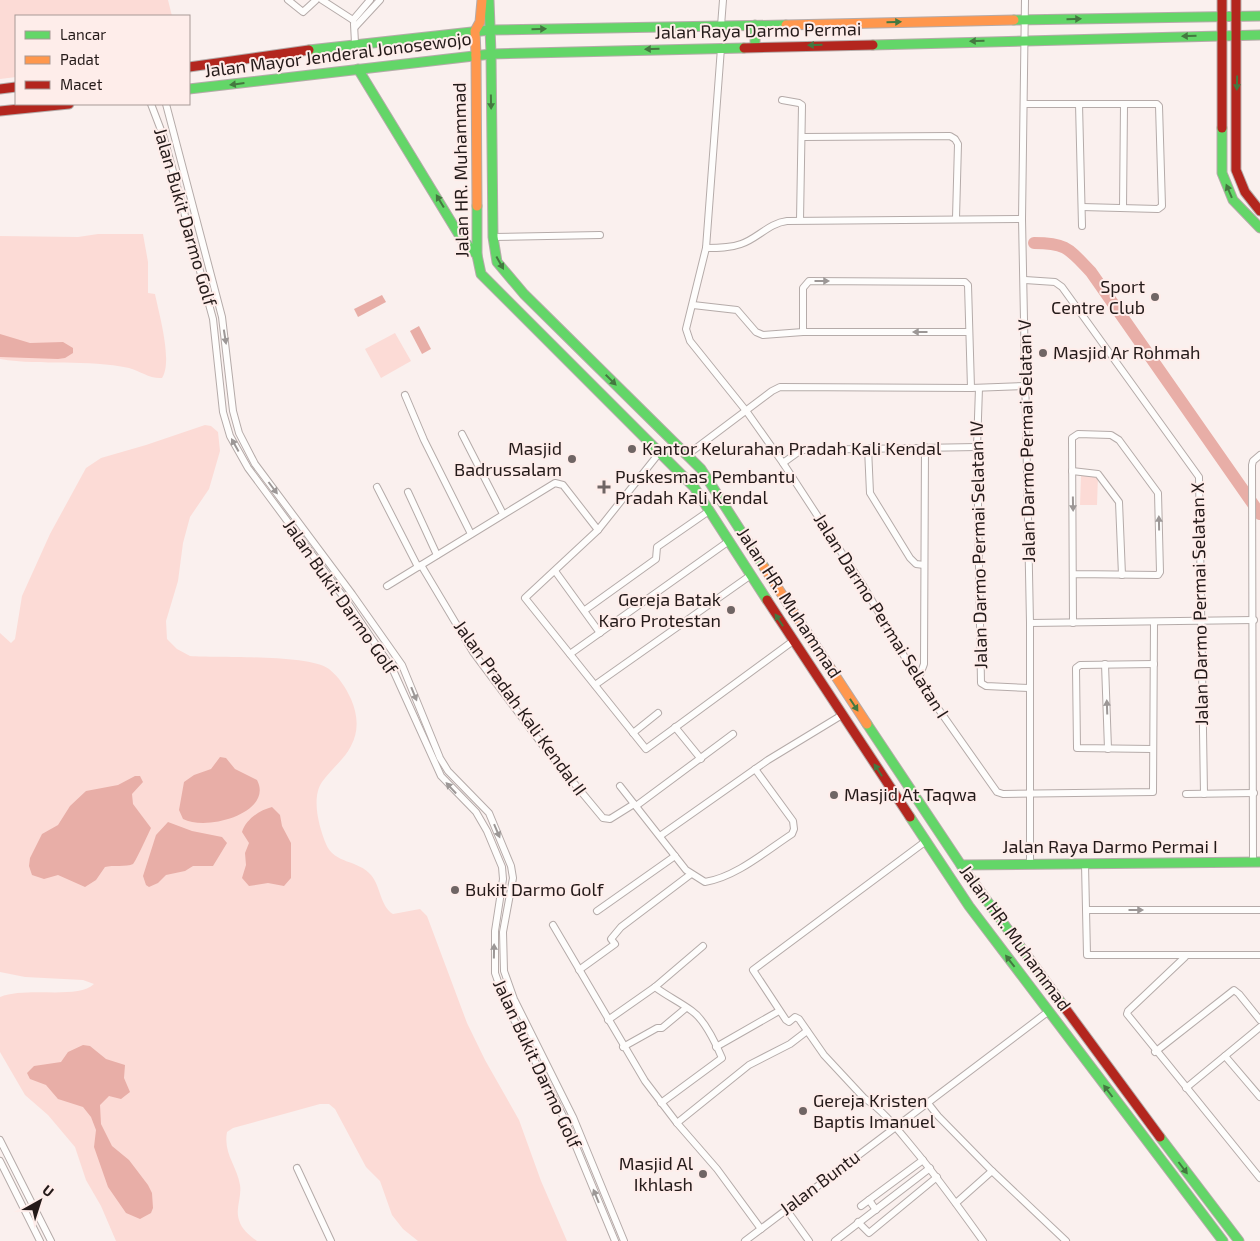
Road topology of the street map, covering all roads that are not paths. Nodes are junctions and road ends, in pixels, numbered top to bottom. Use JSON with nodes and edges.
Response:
{"nodes":[{"id":1,"x":288,"y":0,"type":"edge"},
{"id":2,"x":316,"y":0,"type":"edge"},
{"id":3,"x":322,"y":0,"type":"edge"},
{"id":4,"x":380,"y":0,"type":"edge"},
{"id":5,"x":482,"y":0,"type":"edge"},
{"id":6,"x":489,"y":0,"type":"edge"},
{"id":7,"x":723,"y":0,"type":"edge"},
{"id":8,"x":1025,"y":0,"type":"edge"},
{"id":9,"x":1222,"y":0,"type":"edge"},
{"id":10,"x":1236,"y":0,"type":"edge"},
{"id":11,"x":370,"y":2,"type":"edge"},
{"id":12,"x":1222,"y":16,"type":"junction"},
{"id":13,"x":1237,"y":16,"type":"junction"},
{"id":14,"x":1260,"y":16,"type":"edge"},
{"id":15,"x":1025,"y":20,"type":"junction"},
{"id":16,"x":354,"y":24,"type":"junction"},
{"id":17,"x":755,"y":25,"type":"junction"},
{"id":18,"x":720,"y":26,"type":"junction"},
{"id":19,"x":490,"y":30,"type":"junction"},
{"id":20,"x":475,"y":31,"type":"junction"},
{"id":21,"x":1222,"y":35,"type":"junction"},
{"id":22,"x":1238,"y":35,"type":"junction"},
{"id":23,"x":1260,"y":35,"type":"edge"},
{"id":24,"x":1026,"y":40,"type":"junction"},
{"id":25,"x":355,"y":43,"type":"junction"},
{"id":26,"x":755,"y":47,"type":"junction"},
{"id":27,"x":722,"y":48,"type":"junction"},
{"id":28,"x":491,"y":54,"type":"junction"},
{"id":29,"x":476,"y":55,"type":"junction"},
{"id":30,"x":190,"y":67,"type":"edge"},
{"id":31,"x":358,"y":69,"type":"junction"},
{"id":32,"x":15,"y":87,"type":"edge"},
{"id":33,"x":0,"y":89,"type":"edge"},
{"id":34,"x":190,"y":89,"type":"edge"},
{"id":35,"x":782,"y":100,"type":"dead end"},
{"id":36,"x":1025,"y":104,"type":"junction"},
{"id":37,"x":1079,"y":104,"type":"junction"},
{"id":38,"x":59,"y":105,"type":"edge"},
{"id":39,"x":151,"y":105,"type":"edge"},
{"id":40,"x":166,"y":105,"type":"edge"},
{"id":41,"x":1124,"y":105,"type":"junction"},
{"id":42,"x":0,"y":111,"type":"edge"},
{"id":43,"x":171,"y":120,"type":"junction"},
{"id":44,"x":159,"y":125,"type":"junction"},
{"id":45,"x":803,"y":137,"type":"junction"},
{"id":46,"x":182,"y":159,"type":"junction"},
{"id":47,"x":171,"y":162,"type":"junction"},
{"id":48,"x":1082,"y":207,"type":"junction"},
{"id":49,"x":1123,"y":208,"type":"junction"},
{"id":50,"x":1260,"y":211,"type":"edge"},
{"id":51,"x":956,"y":218,"type":"junction"},
{"id":52,"x":1022,"y":219,"type":"junction"},
{"id":53,"x":800,"y":220,"type":"junction"},
{"id":54,"x":1082,"y":226,"type":"dead end"},
{"id":55,"x":1260,"y":228,"type":"edge"},
{"id":56,"x":600,"y":236,"type":"dead end"},
{"id":57,"x":493,"y":237,"type":"junction"},
{"id":58,"x":706,"y":248,"type":"junction"},
{"id":59,"x":477,"y":255,"type":"junction"},
{"id":60,"x":1025,"y":280,"type":"junction"},
{"id":61,"x":693,"y":305,"type":"junction"},
{"id":62,"x":803,"y":332,"type":"junction"},
{"id":63,"x":969,"y":332,"type":"junction"},
{"id":64,"x":1025,"y":386,"type":"junction"},
{"id":65,"x":972,"y":388,"type":"junction"},
{"id":66,"x":979,"y":388,"type":"junction"},
{"id":67,"x":405,"y":395,"type":"dead end"},
{"id":68,"x":747,"y":412,"type":"junction"},
{"id":69,"x":648,"y":417,"type":"junction"},
{"id":70,"x":636,"y":429,"type":"junction"},
{"id":71,"x":462,"y":434,"type":"dead end"},
{"id":72,"x":925,"y":447,"type":"junction"},
{"id":73,"x":977,"y":447,"type":"junction"},
{"id":74,"x":868,"y":448,"type":"junction"},
{"id":75,"x":660,"y":452,"type":"junction"},
{"id":76,"x":687,"y":455,"type":"junction"},
{"id":77,"x":1260,"y":455,"type":"edge"},
{"id":78,"x":783,"y":463,"type":"junction"},
{"id":79,"x":1072,"y":471,"type":"junction"},
{"id":80,"x":377,"y":487,"type":"dead end"},
{"id":81,"x":408,"y":492,"type":"dead end"},
{"id":82,"x":709,"y":510,"type":"junction"},
{"id":83,"x":503,"y":514,"type":"junction"},
{"id":84,"x":1256,"y":529,"type":"edge"},
{"id":85,"x":598,"y":530,"type":"junction"},
{"id":86,"x":471,"y":534,"type":"junction"},
{"id":87,"x":729,"y":541,"type":"junction"},
{"id":88,"x":437,"y":555,"type":"junction"},
{"id":89,"x":924,"y":565,"type":"junction"},
{"id":90,"x":420,"y":566,"type":"junction"},
{"id":91,"x":556,"y":571,"type":"junction"},
{"id":92,"x":1074,"y":574,"type":"junction"},
{"id":93,"x":751,"y":575,"type":"junction"},
{"id":94,"x":1122,"y":575,"type":"junction"},
{"id":95,"x":388,"y":586,"type":"dead end"},
{"id":96,"x":585,"y":610,"type":"junction"},
{"id":97,"x":1254,"y":620,"type":"junction"},
{"id":98,"x":1202,"y":621,"type":"junction"},
{"id":99,"x":1154,"y":622,"type":"junction"},
{"id":100,"x":1030,"y":623,"type":"junction"},
{"id":101,"x":1073,"y":623,"type":"junction"},
{"id":102,"x":600,"y":633,"type":"junction"},
{"id":103,"x":811,"y":640,"type":"junction"},
{"id":104,"x":796,"y":645,"type":"junction"},
{"id":105,"x":570,"y":654,"type":"junction"},
{"id":106,"x":823,"y":658,"type":"junction"},
{"id":107,"x":1105,"y":664,"type":"junction"},
{"id":108,"x":1154,"y":664,"type":"junction"},
{"id":109,"x":811,"y":668,"type":"junction"},
{"id":110,"x":918,"y":680,"type":"junction"},
{"id":111,"x":596,"y":685,"type":"junction"},
{"id":112,"x":1029,"y":688,"type":"junction"},
{"id":113,"x":658,"y":713,"type":"dead end"},
{"id":114,"x":842,"y":715,"type":"junction"},
{"id":115,"x":675,"y":727,"type":"junction"},
{"id":116,"x":633,"y":733,"type":"junction"},
{"id":117,"x":733,"y":734,"type":"dead end"},
{"id":118,"x":1108,"y":749,"type":"junction"},
{"id":119,"x":1152,"y":749,"type":"junction"},
{"id":120,"x":701,"y":759,"type":"junction"},
{"id":121,"x":755,"y":769,"type":"junction"},
{"id":122,"x":902,"y":778,"type":"junction"},
{"id":123,"x":620,"y":786,"type":"dead end"},
{"id":124,"x":889,"y":786,"type":"junction"},
{"id":125,"x":1254,"y":793,"type":"junction"},
{"id":126,"x":1030,"y":794,"type":"junction"},
{"id":127,"x":1186,"y":794,"type":"dead end"},
{"id":128,"x":1204,"y":794,"type":"junction"},
{"id":129,"x":635,"y":805,"type":"junction"},
{"id":130,"x":660,"y":836,"type":"junction"},
{"id":131,"x":926,"y":842,"type":"junction"},
{"id":132,"x":675,"y":856,"type":"junction"},
{"id":133,"x":1256,"y":862,"type":"edge"},
{"id":134,"x":1030,"y":863,"type":"junction"},
{"id":135,"x":1086,"y":864,"type":"junction"},
{"id":136,"x":961,"y":865,"type":"junction"},
{"id":137,"x":691,"y":874,"type":"junction"},
{"id":138,"x":1087,"y":910,"type":"junction"},
{"id":139,"x":1260,"y":910,"type":"edge"},
{"id":140,"x":597,"y":911,"type":"dead end"},
{"id":141,"x":553,"y":925,"type":"dead end"},
{"id":142,"x":703,"y":946,"type":"dead end"},
{"id":143,"x":1260,"y":955,"type":"edge"},
{"id":144,"x":1185,"y":956,"type":"junction"},
{"id":145,"x":579,"y":970,"type":"junction"},
{"id":146,"x":655,"y":987,"type":"junction"},
{"id":147,"x":686,"y":1008,"type":"junction"},
{"id":148,"x":779,"y":1011,"type":"junction"},
{"id":149,"x":1049,"y":1011,"type":"junction"},
{"id":150,"x":608,"y":1020,"type":"junction"},
{"id":151,"x":1260,"y":1020,"type":"edge"},
{"id":152,"x":1260,"y":1027,"type":"edge"},
{"id":153,"x":807,"y":1031,"type":"junction"},
{"id":154,"x":716,"y":1046,"type":"junction"},
{"id":155,"x":623,"y":1047,"type":"junction"},
{"id":156,"x":1156,"y":1052,"type":"junction"},
{"id":157,"x":1225,"y":1056,"type":"junction"},
{"id":158,"x":1186,"y":1088,"type":"junction"},
{"id":159,"x":1260,"y":1097,"type":"edge"},
{"id":160,"x":927,"y":1102,"type":"junction"},
{"id":161,"x":661,"y":1103,"type":"junction"},
{"id":162,"x":677,"y":1123,"type":"junction"},
{"id":163,"x":895,"y":1126,"type":"junction"},
{"id":164,"x":1154,"y":1129,"type":"junction"},
{"id":165,"x":1143,"y":1136,"type":"junction"},
{"id":166,"x":0,"y":1140,"type":"edge"},
{"id":167,"x":923,"y":1160,"type":"junction"},
{"id":168,"x":0,"y":1161,"type":"edge"},
{"id":169,"x":297,"y":1168,"type":"dead end"},
{"id":170,"x":930,"y":1168,"type":"junction"},
{"id":171,"x":992,"y":1172,"type":"junction"},
{"id":172,"x":937,"y":1177,"type":"junction"},
{"id":173,"x":1260,"y":1178,"type":"edge"},
{"id":174,"x":869,"y":1200,"type":"junction"},
{"id":175,"x":956,"y":1203,"type":"junction"},
{"id":176,"x":861,"y":1206,"type":"dead end"},
{"id":177,"x":786,"y":1209,"type":"junction"},
{"id":178,"x":876,"y":1210,"type":"junction"},
{"id":179,"x":858,"y":1222,"type":"junction"},
{"id":180,"x":761,"y":1229,"type":"junction"},
{"id":181,"x":40,"y":1241,"type":"edge"},
{"id":182,"x":50,"y":1241,"type":"edge"},
{"id":183,"x":331,"y":1241,"type":"edge"},
{"id":184,"x":615,"y":1241,"type":"edge"},
{"id":185,"x":624,"y":1241,"type":"edge"},
{"id":186,"x":745,"y":1241,"type":"edge"},
{"id":187,"x":809,"y":1241,"type":"edge"},
{"id":188,"x":835,"y":1241,"type":"edge"},
{"id":189,"x":983,"y":1241,"type":"edge"},
{"id":190,"x":1066,"y":1241,"type":"edge"},
{"id":191,"x":1223,"y":1241,"type":"edge"},
{"id":192,"x":1239,"y":1241,"type":"edge"}],
"edges":[{"from":1,"to":2,"type":"street"},
{"from":3,"to":16,"type":"street"},
{"from":4,"to":11,"type":"street"},
{"from":5,"to":20,"type":"main road","name":"Jalan HR. Muhammad"},
{"from":6,"to":19,"type":"main road","name":"Jalan HR. Muhammad"},
{"from":7,"to":18,"type":"street"},
{"from":8,"to":15,"type":"street","name":"Jalan Darmo Permai Selatan V"},
{"from":9,"to":12,"type":"main road"},
{"from":10,"to":13,"type":"main road"},
{"from":11,"to":16,"type":"street"},
{"from":12,"to":13,"type":"main road","name":"Jalan Raya Darmo Permai"},
{"from":15,"to":12,"type":"main road","name":"Jalan Raya Darmo Permai","one_way":true},
{"from":12,"to":21,"type":"main road"},
{"from":13,"to":14,"type":"main road","name":"Jalan Raya Darmo Permai"},
{"from":13,"to":22,"type":"main road"},
{"from":17,"to":15,"type":"main road","name":"Jalan Raya Darmo Permai","one_way":true},
{"from":15,"to":24,"type":"street","name":"Jalan Darmo Permai Selatan V"},
{"from":16,"to":25,"type":"street"},
{"from":17,"to":18,"type":"main road","name":"Jalan Raya Darmo Permai"},
{"from":17,"to":26,"type":"main road"},
{"from":19,"to":18,"type":"main road","name":"Jalan Raya Darmo Permai","one_way":true},
{"from":19,"to":20,"type":"main road","name":"Jalan Mayor Jenderal Jonosewojo"},
{"from":19,"to":28,"type":"main road","name":"Jalan HR. Muhammad"},
{"from":20,"to":25,"type":"main road","name":"Jalan Mayor Jenderal Jonosewojo"},
{"from":20,"to":29,"type":"main road","name":"Jalan HR. Muhammad"},
{"from":21,"to":22,"type":"main road","name":"Jalan Raya Darmo Permai"},
{"from":21,"to":24,"type":"main road","name":"Jalan Raya Darmo Permai","one_way":true},
{"from":55,"to":21,"type":"main road","one_way":true},
{"from":22,"to":23,"type":"main road","name":"Jalan Raya Darmo Permai"},
{"from":22,"to":50,"type":"main road","one_way":true},
{"from":24,"to":26,"type":"main road","name":"Jalan Raya Darmo Permai","one_way":true},
{"from":24,"to":36,"type":"street","name":"Jalan Darmo Permai Selatan V"},
{"from":25,"to":30,"type":"main road","name":"Jalan Mayor Jenderal Jonosewojo"},
{"from":26,"to":27,"type":"main road","name":"Jalan Raya Darmo Permai"},
{"from":27,"to":28,"type":"main road","name":"Jalan Raya Darmo Permai","one_way":true},
{"from":27,"to":58,"type":"street","name":"Jalan Darmo Permai Selatan I"},
{"from":28,"to":29,"type":"main road","name":"Jalan Mayor Jenderal Jonosewojo"},
{"from":28,"to":57,"type":"main road","name":"Jalan HR. Muhammad","one_way":true},
{"from":29,"to":31,"type":"main road","name":"Jalan Mayor Jenderal Jonosewojo"},
{"from":29,"to":59,"type":"main road","name":"Jalan HR. Muhammad"},
{"from":31,"to":34,"type":"main road","name":"Jalan Mayor Jenderal Jonosewojo","one_way":true},
{"from":59,"to":31,"type":"main road","one_way":true},
{"from":32,"to":33,"type":"main road"},
{"from":35,"to":45,"type":"street"},
{"from":36,"to":37,"type":"street"},
{"from":36,"to":52,"type":"street","name":"Jalan Darmo Permai Selatan V"},
{"from":37,"to":41,"type":"street"},
{"from":37,"to":48,"type":"street"},
{"from":38,"to":42,"type":"main road"},
{"from":39,"to":44,"type":"street","name":"Jalan Bukit Darmo Golf"},
{"from":40,"to":43,"type":"street","name":"Jalan Bukit Darmo Golf"},
{"from":41,"to":49,"type":"street"},
{"from":41,"to":49,"type":"street"},
{"from":43,"to":44,"type":"street"},
{"from":43,"to":46,"type":"street","name":"Jalan Bukit Darmo Golf"},
{"from":44,"to":47,"type":"street","name":"Jalan Bukit Darmo Golf"},
{"from":45,"to":51,"type":"street"},
{"from":45,"to":53,"type":"street"},
{"from":46,"to":47,"type":"street"},
{"from":46,"to":185,"type":"street","name":"Jalan Bukit Darmo Golf","one_way":true},
{"from":184,"to":47,"type":"street","name":"Jalan Bukit Darmo Golf","one_way":true},
{"from":48,"to":49,"type":"street"},
{"from":48,"to":54,"type":"street"},
{"from":51,"to":52,"type":"street"},
{"from":51,"to":53,"type":"street"},
{"from":52,"to":60,"type":"street","name":"Jalan Darmo Permai Selatan V"},
{"from":53,"to":58,"type":"street"},
{"from":56,"to":57,"type":"street"},
{"from":57,"to":69,"type":"main road","name":"Jalan HR. Muhammad","one_way":true},
{"from":58,"to":61,"type":"street","name":"Jalan Darmo Permai Selatan I"},
{"from":59,"to":70,"type":"main road","name":"Jalan HR. Muhammad"},
{"from":60,"to":64,"type":"street","name":"Jalan Darmo Permai Selatan V"},
{"from":60,"to":98,"type":"street","name":"Jalan Darmo Permai Selatan X"},
{"from":61,"to":62,"type":"street"},
{"from":61,"to":68,"type":"street","name":"Jalan Darmo Permai Selatan I"},
{"from":63,"to":62,"type":"street","one_way":true},
{"from":62,"to":63,"type":"street","one_way":true},
{"from":63,"to":65,"type":"street"},
{"from":64,"to":66,"type":"street"},
{"from":64,"to":100,"type":"street","name":"Jalan Darmo Permai Selatan V"},
{"from":65,"to":66,"type":"street"},
{"from":65,"to":68,"type":"street"},
{"from":66,"to":73,"type":"street","name":"Jalan Darmo Permai Selatan IV"},
{"from":67,"to":86,"type":"street"},
{"from":68,"to":76,"type":"street"},
{"from":68,"to":78,"type":"street","name":"Jalan Darmo Permai Selatan I"},
{"from":69,"to":70,"type":"main road"},
{"from":69,"to":76,"type":"main road","name":"Jalan HR. Muhammad"},
{"from":70,"to":75,"type":"main road","name":"Jalan HR. Muhammad"},
{"from":71,"to":83,"type":"street"},
{"from":72,"to":73,"type":"street"},
{"from":72,"to":74,"type":"street"},
{"from":72,"to":89,"type":"street"},
{"from":73,"to":112,"type":"street","name":"Jalan Darmo Permai Selatan IV"},
{"from":74,"to":78,"type":"street"},
{"from":74,"to":89,"type":"street"},
{"from":75,"to":82,"type":"main road","name":"Jalan HR. Muhammad"},
{"from":75,"to":85,"type":"street"},
{"from":76,"to":103,"type":"main road","name":"Jalan HR. Muhammad"},
{"from":77,"to":84,"type":"street"},
{"from":78,"to":110,"type":"street","name":"Jalan Darmo Permai Selatan I"},
{"from":79,"to":92,"type":"street","one_way":true},
{"from":79,"to":94,"type":"street"},
{"from":94,"to":79,"type":"street","one_way":true},
{"from":80,"to":90,"type":"street","name":"Jalan Pradah Kali Kendal II"},
{"from":81,"to":88,"type":"street"},
{"from":82,"to":87,"type":"main road","name":"Jalan HR. Muhammad"},
{"from":82,"to":96,"type":"street"},
{"from":83,"to":85,"type":"street"},
{"from":83,"to":86,"type":"street"},
{"from":84,"to":97,"type":"street"},
{"from":85,"to":91,"type":"street"},
{"from":86,"to":88,"type":"street"},
{"from":87,"to":93,"type":"main road","name":"Jalan HR. Muhammad"},
{"from":87,"to":102,"type":"street"},
{"from":88,"to":90,"type":"street"},
{"from":89,"to":110,"type":"street"},
{"from":90,"to":95,"type":"street"},
{"from":90,"to":129,"type":"street","name":"Jalan Pradah Kali Kendal II"},
{"from":91,"to":96,"type":"street"},
{"from":91,"to":105,"type":"street"},
{"from":92,"to":94,"type":"street"},
{"from":92,"to":101,"type":"street"},
{"from":104,"to":93,"type":"main road","name":"Jalan HR. Muhammad","one_way":true},
{"from":93,"to":111,"type":"street"},
{"from":96,"to":102,"type":"street"},
{"from":97,"to":98,"type":"street"},
{"from":97,"to":125,"type":"street"},
{"from":98,"to":99,"type":"street"},
{"from":98,"to":128,"type":"street","name":"Jalan Darmo Permai Selatan X"},
{"from":99,"to":101,"type":"street"},
{"from":99,"to":108,"type":"street"},
{"from":100,"to":101,"type":"street"},
{"from":100,"to":112,"type":"street","name":"Jalan Darmo Permai Selatan V"},
{"from":102,"to":105,"type":"street"},
{"from":103,"to":104,"type":"main road"},
{"from":103,"to":106,"type":"main road","name":"Jalan HR. Muhammad"},
{"from":104,"to":109,"type":"main road","name":"Jalan HR. Muhammad"},
{"from":104,"to":115,"type":"street"},
{"from":105,"to":111,"type":"street"},
{"from":106,"to":109,"type":"main road"},
{"from":106,"to":122,"type":"main road","name":"Jalan HR. Muhammad","one_way":true},
{"from":107,"to":108,"type":"street"},
{"from":118,"to":107,"type":"street","one_way":true},
{"from":107,"to":118,"type":"street"},
{"from":108,"to":119,"type":"street"},
{"from":109,"to":114,"type":"main road","name":"Jalan HR. Muhammad"},
{"from":110,"to":126,"type":"street","name":"Jalan Darmo Permai Selatan I"},
{"from":111,"to":116,"type":"street"},
{"from":112,"to":126,"type":"street","name":"Jalan Darmo Permai Selatan V"},
{"from":113,"to":116,"type":"street"},
{"from":114,"to":121,"type":"street"},
{"from":124,"to":114,"type":"main road","name":"Jalan HR. Muhammad","one_way":true},
{"from":115,"to":116,"type":"street"},
{"from":115,"to":120,"type":"street"},
{"from":117,"to":120,"type":"street","name":"Jalan Pradah Kali Kendal II"},
{"from":118,"to":119,"type":"street"},
{"from":119,"to":126,"type":"street"},
{"from":120,"to":129,"type":"street","name":"Jalan Pradah Kali Kendal II"},
{"from":121,"to":130,"type":"street"},
{"from":121,"to":137,"type":"street"},
{"from":122,"to":124,"type":"main road"},
{"from":122,"to":136,"type":"main road","name":"Jalan HR. Muhammad"},
{"from":123,"to":129,"type":"street"},
{"from":124,"to":131,"type":"main road","name":"Jalan HR. Muhammad"},
{"from":125,"to":128,"type":"street"},
{"from":125,"to":133,"type":"street"},
{"from":126,"to":134,"type":"street","name":"Jalan Darmo Permai Selatan V"},
{"from":127,"to":128,"type":"street"},
{"from":129,"to":130,"type":"street"},
{"from":130,"to":132,"type":"street"},
{"from":131,"to":148,"type":"street"},
{"from":149,"to":131,"type":"main road","name":"Jalan HR. Muhammad","one_way":true},
{"from":132,"to":137,"type":"street"},
{"from":132,"to":140,"type":"street"},
{"from":133,"to":135,"type":"main road","name":"Jalan Raya Darmo Permai I"},
{"from":134,"to":135,"type":"main road","name":"Jalan Raya Darmo Permai I"},
{"from":134,"to":136,"type":"main road","name":"Jalan Raya Darmo Permai I"},
{"from":135,"to":138,"type":"street"},
{"from":136,"to":164,"type":"main road","name":"Jalan HR. Muhammad"},
{"from":137,"to":145,"type":"street"},
{"from":138,"to":139,"type":"street","one_way":true},
{"from":138,"to":144,"type":"street"},
{"from":141,"to":145,"type":"street"},
{"from":142,"to":146,"type":"street"},
{"from":143,"to":144,"type":"street"},
{"from":144,"to":156,"type":"street"},
{"from":145,"to":150,"type":"street"},
{"from":146,"to":147,"type":"street"},
{"from":146,"to":150,"type":"street"},
{"from":147,"to":154,"type":"street"},
{"from":147,"to":155,"type":"street"},
{"from":148,"to":153,"type":"street"},
{"from":148,"to":154,"type":"street"},
{"from":149,"to":160,"type":"street","name":"Jalan Buntu"},
{"from":165,"to":149,"type":"main road","name":"Jalan HR. Muhammad","one_way":true},
{"from":150,"to":155,"type":"street"},
{"from":151,"to":156,"type":"street"},
{"from":152,"to":157,"type":"street"},
{"from":153,"to":162,"type":"street"},
{"from":153,"to":163,"type":"street"},
{"from":154,"to":161,"type":"street"},
{"from":155,"to":161,"type":"street"},
{"from":156,"to":158,"type":"street"},
{"from":157,"to":158,"type":"street"},
{"from":157,"to":159,"type":"street"},
{"from":158,"to":173,"type":"street"},
{"from":160,"to":163,"type":"street","name":"Jalan Buntu"},
{"from":160,"to":171,"type":"street"},
{"from":161,"to":162,"type":"street"},
{"from":162,"to":180,"type":"street"},
{"from":163,"to":167,"type":"street"},
{"from":163,"to":177,"type":"street","name":"Jalan Buntu"},
{"from":164,"to":165,"type":"main road"},
{"from":164,"to":192,"type":"main road","name":"Jalan HR. Muhammad","one_way":true},
{"from":165,"to":191,"type":"main road","name":"Jalan HR. Muhammad"},
{"from":166,"to":182,"type":"street"},
{"from":167,"to":170,"type":"street"},
{"from":167,"to":174,"type":"street"},
{"from":168,"to":181,"type":"street"},
{"from":169,"to":183,"type":"street"},
{"from":170,"to":172,"type":"street"},
{"from":170,"to":178,"type":"street"},
{"from":171,"to":175,"type":"street"},
{"from":171,"to":190,"type":"street"},
{"from":172,"to":175,"type":"street"},
{"from":172,"to":179,"type":"street"},
{"from":174,"to":176,"type":"street"},
{"from":174,"to":178,"type":"street"},
{"from":175,"to":189,"type":"street"},
{"from":177,"to":180,"type":"street","name":"Jalan Buntu"},
{"from":177,"to":187,"type":"street"},
{"from":178,"to":179,"type":"street"},
{"from":179,"to":188,"type":"street"},
{"from":180,"to":186,"type":"street","name":"Jalan Buntu"}]}
